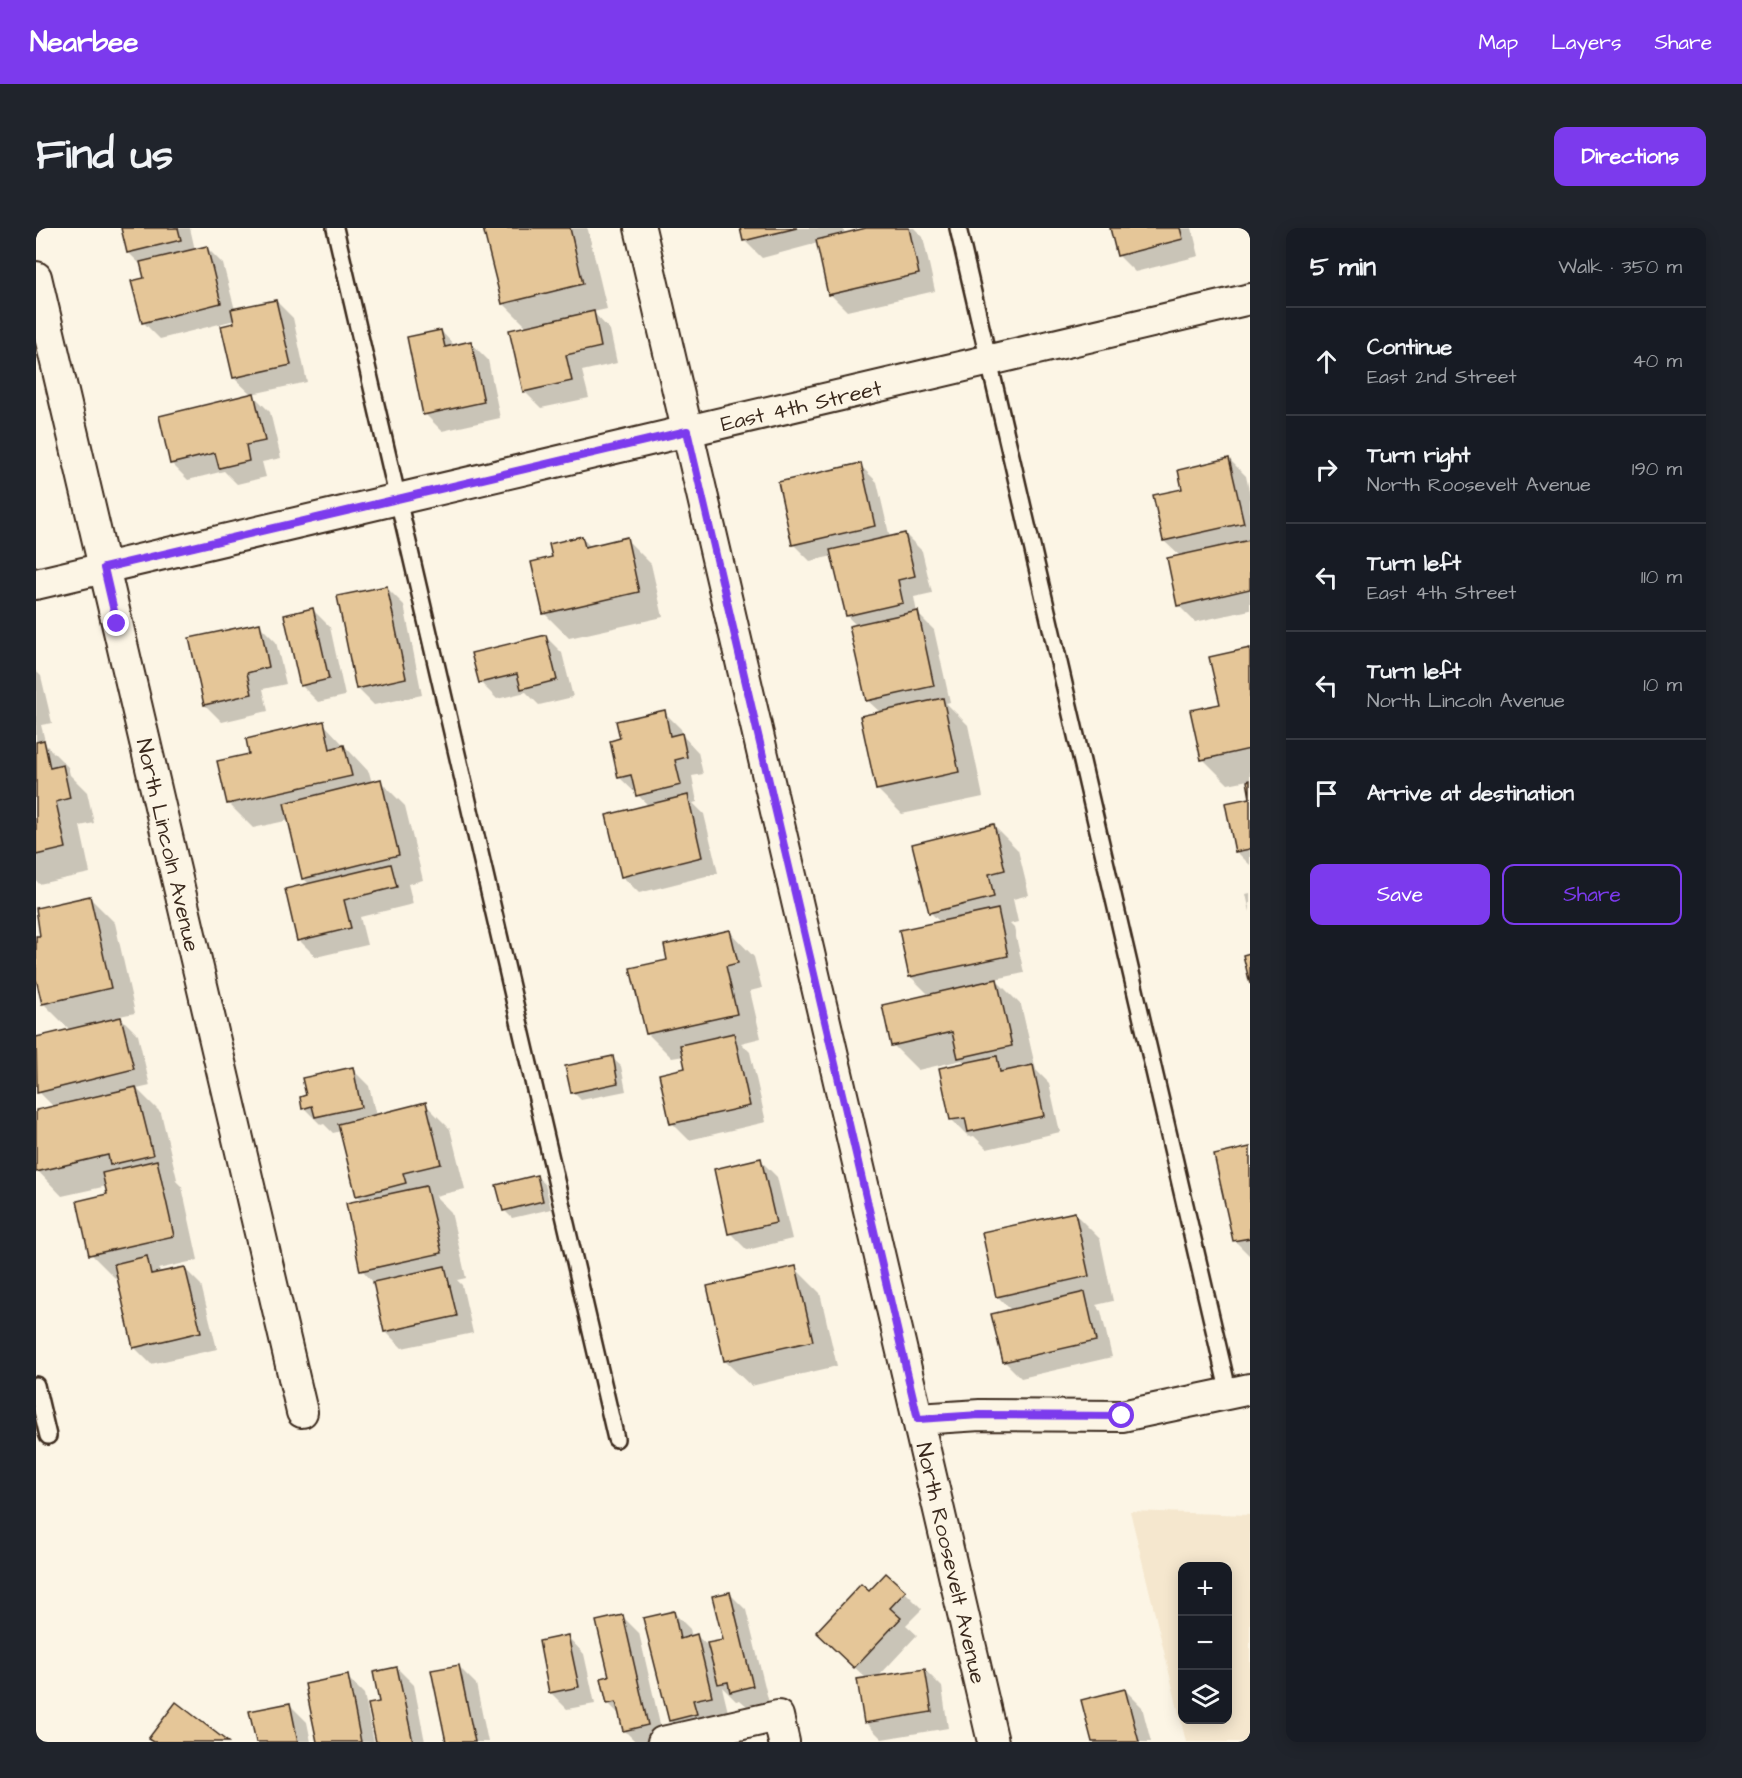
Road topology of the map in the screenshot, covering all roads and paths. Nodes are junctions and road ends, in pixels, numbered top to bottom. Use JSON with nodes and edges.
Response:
{"nodes":[{"id":1,"x":335,"y":228,"type":"edge"},
{"id":2,"x":640,"y":228,"type":"edge"},
{"id":3,"x":958,"y":228,"type":"edge"},
{"id":4,"x":36,"y":277,"type":"edge"},
{"id":5,"x":1250,"y":299,"type":"edge"},
{"id":6,"x":988,"y":361,"type":"junction"},
{"id":7,"x":687,"y":431,"type":"junction"},
{"id":8,"x":399,"y":498,"type":"junction"},
{"id":9,"x":104,"y":568,"type":"junction"},
{"id":10,"x":36,"y":584,"type":"edge"},
{"id":11,"x":36,"y":1385,"type":"edge"},
{"id":12,"x":1240,"y":1391,"type":"edge"},
{"id":13,"x":302,"y":1412,"type":"dead end"},
{"id":14,"x":918,"y":1419,"type":"junction"},
{"id":15,"x":48,"y":1436,"type":"dead end"},
{"id":16,"x":616,"y":1440,"type":"dead end"},
{"id":17,"x":663,"y":1742,"type":"edge"},
{"id":18,"x":784,"y":1742,"type":"edge"},
{"id":19,"x":993,"y":1742,"type":"edge"}],
"edges":[{"from":1,"to":8,"type":"lane"},
{"from":2,"to":7,"type":"street","name":"North Roosevelt Avenue"},
{"from":3,"to":6,"type":"lane"},
{"from":4,"to":9,"type":"street","name":"North Lincoln Avenue"},
{"from":5,"to":6,"type":"street","name":"East 4th Street"},
{"from":6,"to":7,"type":"street","name":"East 4th Street"},
{"from":6,"to":12,"type":"lane"},
{"from":7,"to":8,"type":"street","name":"East 4th Street"},
{"from":7,"to":14,"type":"street","name":"North Roosevelt Avenue"},
{"from":8,"to":9,"type":"street","name":"East 4th Street"},
{"from":8,"to":16,"type":"lane"},
{"from":9,"to":10,"type":"street","name":"East 4th Street"},
{"from":9,"to":13,"type":"street","name":"North Lincoln Avenue"},
{"from":11,"to":15,"type":"lane"},
{"from":12,"to":14,"type":"street"},
{"from":14,"to":19,"type":"street","name":"North Roosevelt Avenue"},
{"from":17,"to":18,"type":"street"}]}
